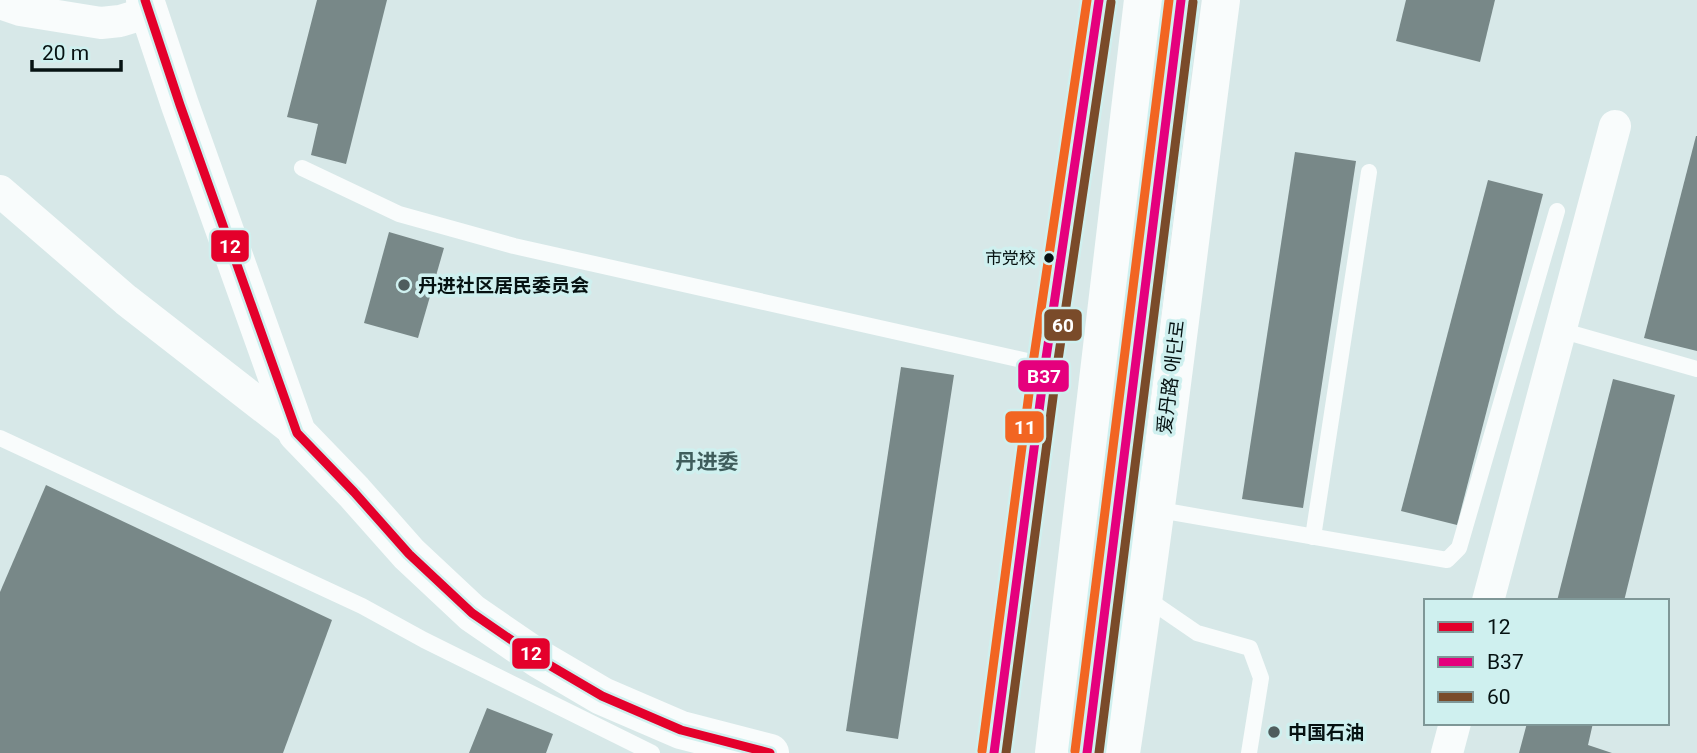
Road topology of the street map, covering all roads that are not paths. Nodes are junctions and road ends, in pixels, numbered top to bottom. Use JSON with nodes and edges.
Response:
{"nodes":[{"id":1,"x":1099,"y":0,"type":"edge"},
{"id":2,"x":1143,"y":0,"type":"edge"},
{"id":3,"x":1181,"y":0,"type":"edge"},
{"id":4,"x":1221,"y":0,"type":"edge"},
{"id":5,"x":0,"y":3,"type":"edge"},
{"id":6,"x":148,"y":6,"type":"edge"},
{"id":7,"x":1615,"y":126,"type":"dead end"},
{"id":8,"x":302,"y":168,"type":"dead end"},
{"id":9,"x":1369,"y":172,"type":"dead end"},
{"id":10,"x":0,"y":191,"type":"edge"},
{"id":11,"x":1558,"y":211,"type":"dead end"},
{"id":12,"x":1560,"y":330,"type":"junction"},
{"id":13,"x":1045,"y":365,"type":"junction"},
{"id":14,"x":1697,"y":369,"type":"edge"},
{"id":15,"x":297,"y":433,"type":"junction"},
{"id":16,"x":0,"y":438,"type":"edge"},
{"id":17,"x":1154,"y":509,"type":"junction"},
{"id":18,"x":1313,"y":537,"type":"junction"},
{"id":19,"x":1145,"y":597,"type":"junction"},
{"id":20,"x":1489,"y":599,"type":"edge"},
{"id":21,"x":1454,"y":725,"type":"edge"},
{"id":22,"x":652,"y":753,"type":"edge"},
{"id":23,"x":768,"y":753,"type":"edge"},
{"id":24,"x":994,"y":753,"type":"edge"},
{"id":25,"x":1054,"y":753,"type":"edge"},
{"id":26,"x":1087,"y":753,"type":"edge"},
{"id":27,"x":1121,"y":753,"type":"edge"},
{"id":28,"x":1250,"y":753,"type":"edge"},
{"id":29,"x":1447,"y":753,"type":"edge"}],
"edges":[{"from":1,"to":13,"type":"street"},
{"from":2,"to":25,"type":"street"},
{"from":3,"to":26,"type":"street","name":"爱丹路 애단로"},
{"from":4,"to":17,"type":"street","name":"爱丹路 애단로"},
{"from":5,"to":6,"type":"street"},
{"from":6,"to":15,"type":"street"},
{"from":7,"to":12,"type":"street"},
{"from":8,"to":13,"type":"lane"},
{"from":9,"to":18,"type":"lane"},
{"from":10,"to":15,"type":"street"},
{"from":11,"to":18,"type":"lane"},
{"from":12,"to":14,"type":"lane"},
{"from":12,"to":20,"type":"street"},
{"from":13,"to":24,"type":"street"},
{"from":15,"to":23,"type":"street"},
{"from":16,"to":22,"type":"lane"},
{"from":17,"to":18,"type":"lane"},
{"from":17,"to":19,"type":"street","name":"爱丹路 애단로"},
{"from":19,"to":27,"type":"street","name":"爱丹路 애단로"},
{"from":19,"to":28,"type":"lane"},
{"from":21,"to":29,"type":"street"}]}
